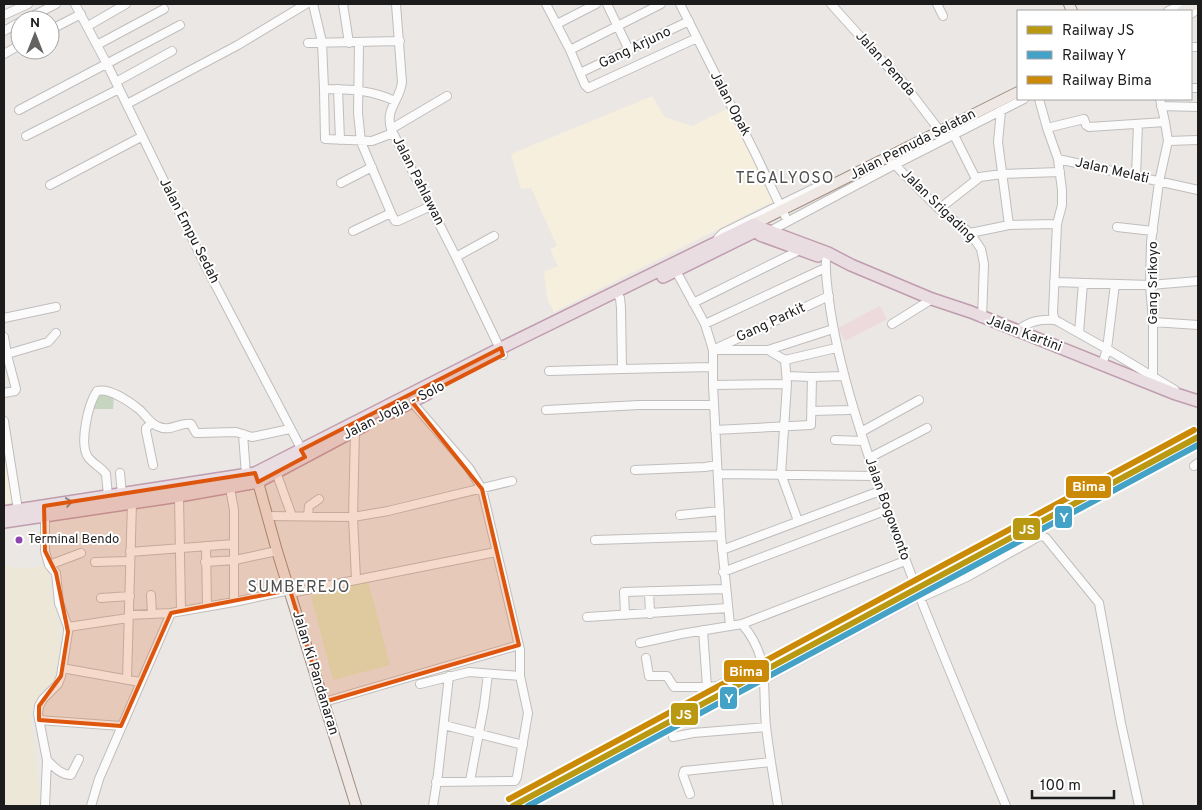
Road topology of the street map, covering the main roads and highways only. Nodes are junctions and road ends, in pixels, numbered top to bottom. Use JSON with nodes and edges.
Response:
{"nodes":[{"id":1,"x":1196,"y":4,"type":"edge"},
{"id":2,"x":1184,"y":10,"type":"edge"},
{"id":3,"x":1017,"y":93,"type":"edge"},
{"id":4,"x":1017,"y":97,"type":"edge"},
{"id":5,"x":955,"y":126,"type":"junction"},
{"id":6,"x":759,"y":230,"type":"junction"},
{"id":7,"x":850,"y":265,"type":"junction"},
{"id":8,"x":618,"y":295,"type":"junction"},
{"id":9,"x":502,"y":352,"type":"junction"},
{"id":10,"x":1198,"y":401,"type":"edge"},
{"id":11,"x":303,"y":453,"type":"junction"},
{"id":12,"x":253,"y":477,"type":"junction"},
{"id":13,"x":45,"y":511,"type":"junction"},
{"id":14,"x":4,"y":512,"type":"edge"},
{"id":15,"x":4,"y":522,"type":"edge"},
{"id":16,"x":356,"y":806,"type":"edge"}],
"edges":[{"from":1,"to":2,"type":"main road"},
{"from":3,"to":5,"type":"main road","name":"Jalan Pemuda Selatan"},
{"from":4,"to":5,"type":"main road","name":"Jalan Pemuda Selatan"},
{"from":5,"to":6,"type":"main road","name":"Jalan Pemuda Selatan"},
{"from":6,"to":7,"type":"highway","name":"Jalan Kartini"},
{"from":6,"to":7,"type":"highway","name":"Jalan Kartini"},
{"from":6,"to":8,"type":"highway","name":"Jalan Jogja - Solo"},
{"from":6,"to":8,"type":"highway","name":"Jalan Jogja - Solo"},
{"from":7,"to":10,"type":"highway","name":"Jalan Kartini"},
{"from":8,"to":9,"type":"highway","name":"Jalan Jogja - Solo"},
{"from":9,"to":11,"type":"highway","name":"Jalan Jogja - Solo"},
{"from":9,"to":11,"type":"highway","name":"Jalan Jogja - Solo"},
{"from":11,"to":12,"type":"highway","name":"Jalan Jogja - Solo"},
{"from":11,"to":12,"type":"highway","name":"Jalan Jogja - Solo"},
{"from":13,"to":12,"type":"highway","name":"Jalan Jogja - Solo","one_way":true},
{"from":12,"to":13,"type":"highway","name":"Jalan Jogja - Solo"},
{"from":12,"to":16,"type":"main road","name":"Jalan Ki Pandanaran"},
{"from":13,"to":14,"type":"highway","name":"Jalan Jogja - Solo"},
{"from":13,"to":15,"type":"highway","name":"Jalan Jogja - Solo"}]}
